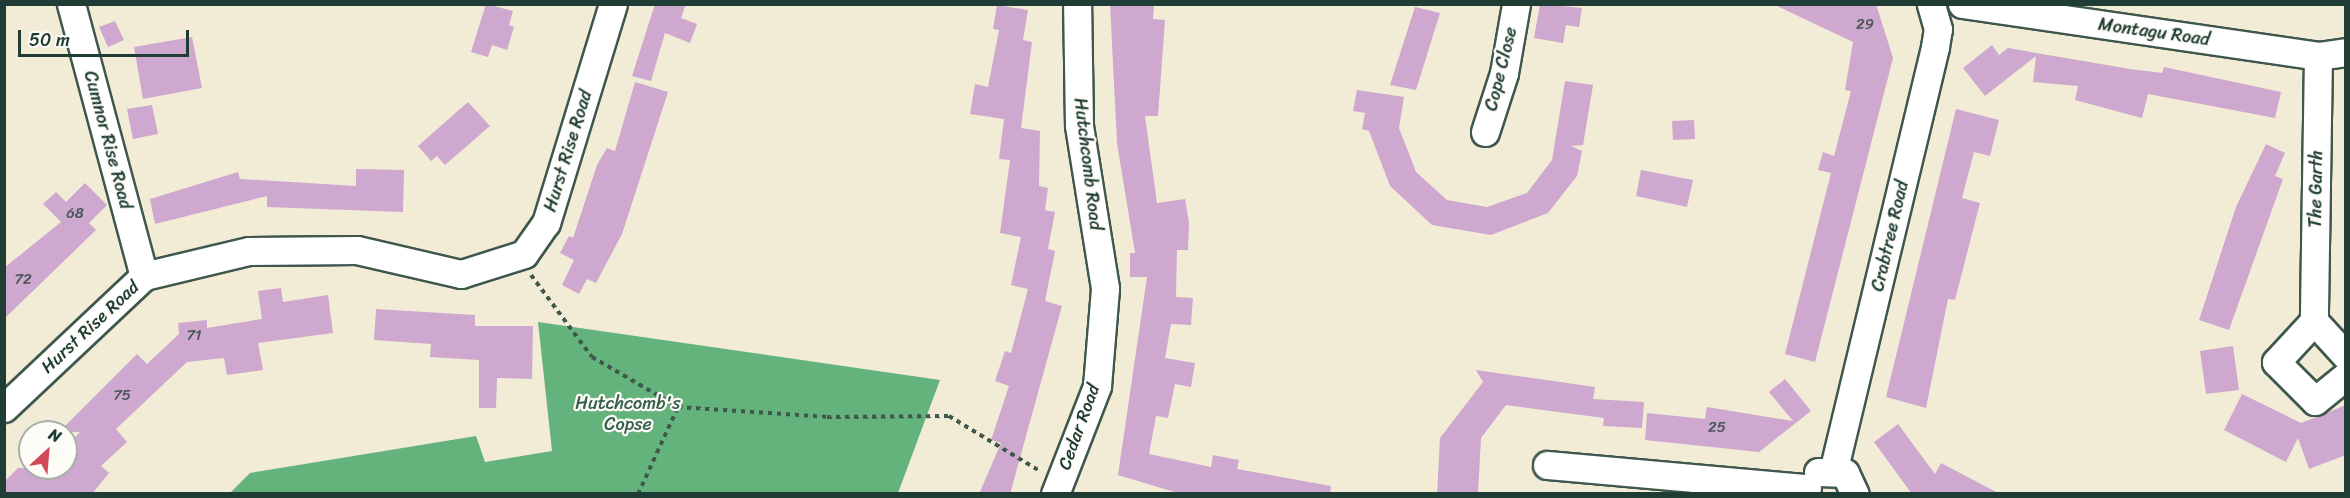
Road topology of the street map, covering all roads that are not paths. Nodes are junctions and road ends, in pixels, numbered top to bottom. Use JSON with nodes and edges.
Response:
{"nodes":[{"id":1,"x":71,"y":4,"type":"edge"},
{"id":2,"x":613,"y":4,"type":"edge"},
{"id":3,"x":1077,"y":4,"type":"edge"},
{"id":4,"x":1516,"y":4,"type":"edge"},
{"id":5,"x":1931,"y":4,"type":"edge"},
{"id":6,"x":1962,"y":4,"type":"edge"},
{"id":7,"x":2346,"y":51,"type":"edge"},
{"id":8,"x":2318,"y":56,"type":"junction"},
{"id":9,"x":1485,"y":132,"type":"dead end"},
{"id":10,"x":144,"y":276,"type":"junction"},
{"id":11,"x":1105,"y":288,"type":"joint"},
{"id":12,"x":2313,"y":321,"type":"junction"},
{"id":13,"x":2346,"y":356,"type":"edge"},
{"id":14,"x":2346,"y":376,"type":"edge"},
{"id":15,"x":6,"y":403,"type":"edge"},
{"id":16,"x":1547,"y":465,"type":"dead end"},
{"id":17,"x":1834,"y":468,"type":"junction"},
{"id":18,"x":1058,"y":488,"type":"edge"},
{"id":19,"x":1807,"y":491,"type":"edge"},
{"id":20,"x":1855,"y":494,"type":"edge"}],
"edges":[{"from":1,"to":10,"type":"street","name":"Cumnor Rise Road"},
{"from":2,"to":10,"type":"street","name":"Hurst Rise Road"},
{"from":3,"to":11,"type":"street","name":"Hutchcomb Road"},
{"from":4,"to":9,"type":"street","name":"Cope Close"},
{"from":5,"to":17,"type":"street","name":"Crabtree Road"},
{"from":6,"to":8,"type":"street","name":"Montagu Road"},
{"from":7,"to":8,"type":"street","name":"Montagu Road"},
{"from":8,"to":12,"type":"street","name":"The Garth"},
{"from":10,"to":15,"type":"street","name":"Hurst Rise Road"},
{"from":11,"to":18,"type":"street","name":"Cedar Road"},
{"from":12,"to":13,"type":"street"},
{"from":12,"to":14,"type":"street"},
{"from":16,"to":19,"type":"street"},
{"from":17,"to":19,"type":"street"},
{"from":17,"to":20,"type":"street"}]}
